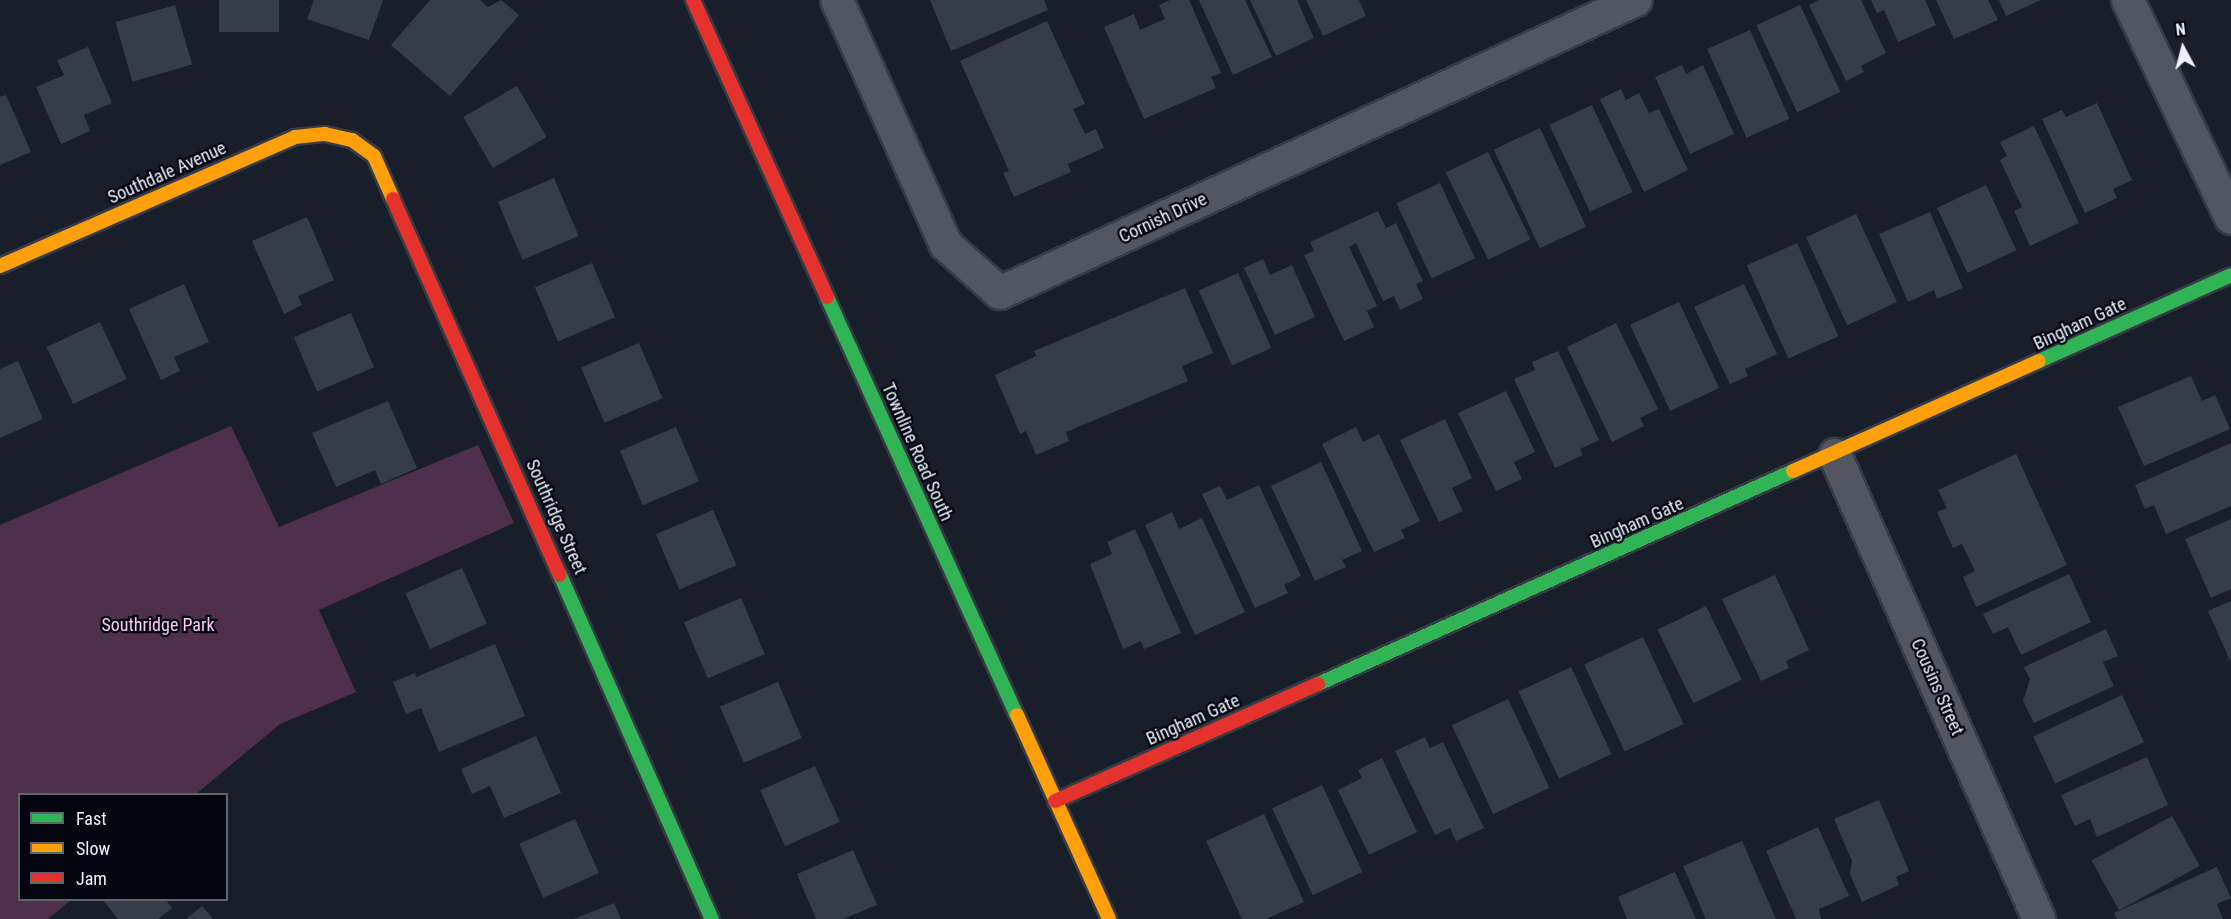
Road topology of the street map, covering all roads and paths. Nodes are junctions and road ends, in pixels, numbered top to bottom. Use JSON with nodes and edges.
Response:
{"nodes":[{"id":1,"x":693,"y":0,"type":"edge"},
{"id":2,"x":837,"y":0,"type":"edge"},
{"id":3,"x":1636,"y":0,"type":"edge"},
{"id":4,"x":2128,"y":0,"type":"edge"},
{"id":5,"x":352,"y":140,"type":"joint"},
{"id":6,"x":2231,"y":218,"type":"edge"},
{"id":7,"x":0,"y":266,"type":"edge"},
{"id":8,"x":2231,"y":275,"type":"edge"},
{"id":9,"x":1835,"y":455,"type":"junction"},
{"id":10,"x":1055,"y":801,"type":"junction"},
{"id":11,"x":712,"y":919,"type":"edge"},
{"id":12,"x":1109,"y":919,"type":"edge"},
{"id":13,"x":2039,"y":919,"type":"edge"}],
"edges":[{"from":1,"to":10,"type":"street","name":"Townline Road South"},
{"from":2,"to":3,"type":"street","name":"Cornish Drive"},
{"from":4,"to":6,"type":"street"},
{"from":5,"to":7,"type":"street","name":"Southdale Avenue"},
{"from":5,"to":11,"type":"street","name":"Southridge Street"},
{"from":8,"to":9,"type":"street","name":"Bingham Gate"},
{"from":9,"to":10,"type":"street","name":"Bingham Gate"},
{"from":9,"to":13,"type":"street","name":"Cousins Street"},
{"from":10,"to":12,"type":"street","name":"Townline Road South"}]}
